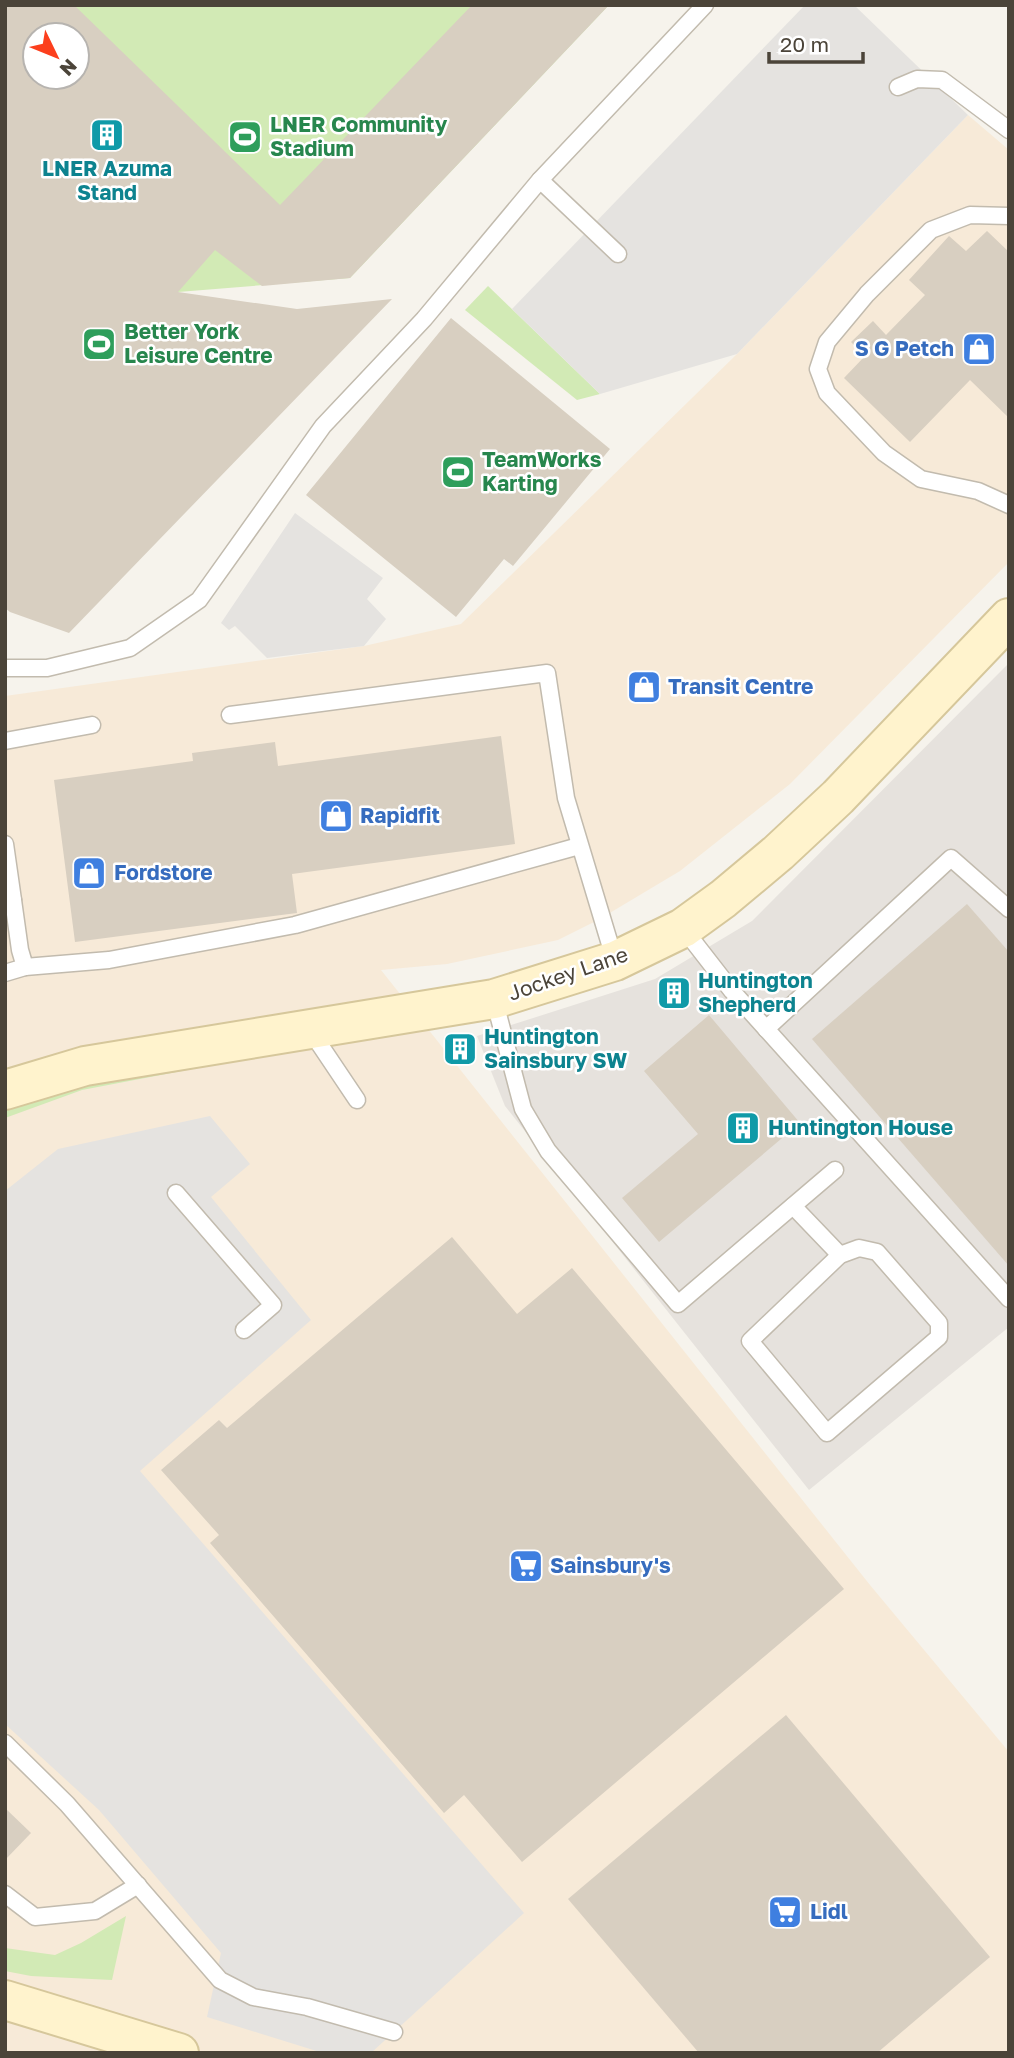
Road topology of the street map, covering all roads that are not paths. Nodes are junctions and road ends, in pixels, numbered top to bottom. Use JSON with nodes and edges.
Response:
{"nodes":[{"id":1,"x":705,"y":5,"type":"edge"},
{"id":2,"x":898,"y":86,"type":"dead end"},
{"id":3,"x":1009,"y":130,"type":"edge"},
{"id":4,"x":540,"y":180,"type":"junction"},
{"id":5,"x":1009,"y":216,"type":"edge"},
{"id":6,"x":618,"y":254,"type":"dead end"},
{"id":7,"x":1009,"y":505,"type":"edge"},
{"id":8,"x":1009,"y":618,"type":"edge"},
{"id":9,"x":5,"y":668,"type":"edge"},
{"id":10,"x":230,"y":715,"type":"dead end"},
{"id":11,"x":92,"y":725,"type":"dead end"},
{"id":12,"x":5,"y":741,"type":"edge"},
{"id":13,"x":5,"y":844,"type":"edge"},
{"id":14,"x":579,"y":846,"type":"junction"},
{"id":15,"x":9,"y":896,"type":"edge"},
{"id":16,"x":1009,"y":909,"type":"edge"},
{"id":17,"x":683,"y":928,"type":"junction"},
{"id":18,"x":615,"y":961,"type":"junction"},
{"id":19,"x":25,"y":967,"type":"junction"},
{"id":20,"x":5,"y":973,"type":"edge"},
{"id":21,"x":494,"y":999,"type":"junction"},
{"id":22,"x":309,"y":1028,"type":"junction"},
{"id":23,"x":766,"y":1029,"type":"junction"},
{"id":24,"x":5,"y":1090,"type":"edge"},
{"id":25,"x":357,"y":1100,"type":"dead end"},
{"id":26,"x":835,"y":1170,"type":"dead end"},
{"id":27,"x":176,"y":1193,"type":"dead end"},
{"id":28,"x":793,"y":1206,"type":"junction"},
{"id":29,"x":840,"y":1255,"type":"junction"},
{"id":30,"x":1009,"y":1299,"type":"edge"},
{"id":31,"x":244,"y":1330,"type":"dead end"},
{"id":32,"x":5,"y":1743,"type":"edge"},
{"id":33,"x":138,"y":1885,"type":"junction"},
{"id":34,"x":5,"y":1894,"type":"edge"},
{"id":35,"x":5,"y":2000,"type":"edge"},
{"id":36,"x":394,"y":2032,"type":"dead end"},
{"id":37,"x":179,"y":2053,"type":"edge"}],
"edges":[{"from":1,"to":4,"type":"lane"},
{"from":2,"to":3,"type":"lane"},
{"from":4,"to":6,"type":"lane"},
{"from":4,"to":9,"type":"lane"},
{"from":5,"to":7,"type":"lane"},
{"from":8,"to":17,"type":"street","name":"Jockey Lane"},
{"from":10,"to":14,"type":"lane"},
{"from":11,"to":12,"type":"lane"},
{"from":13,"to":15,"type":"lane"},
{"from":14,"to":18,"type":"lane"},
{"from":14,"to":19,"type":"lane"},
{"from":15,"to":19,"type":"lane"},
{"from":16,"to":23,"type":"lane"},
{"from":17,"to":18,"type":"street","name":"Jockey Lane"},
{"from":17,"to":23,"type":"lane"},
{"from":18,"to":21,"type":"street","name":"Jockey Lane"},
{"from":19,"to":20,"type":"lane"},
{"from":21,"to":22,"type":"street","name":"Jockey Lane"},
{"from":21,"to":28,"type":"lane"},
{"from":22,"to":24,"type":"street","name":"Jockey Lane"},
{"from":22,"to":25,"type":"lane"},
{"from":23,"to":30,"type":"lane"},
{"from":26,"to":28,"type":"lane"},
{"from":27,"to":31,"type":"lane"},
{"from":28,"to":29,"type":"lane"},
{"from":29,"to":29,"type":"lane"},
{"from":32,"to":33,"type":"lane"},
{"from":33,"to":34,"type":"lane"},
{"from":33,"to":36,"type":"lane"},
{"from":35,"to":37,"type":"street"}]}
